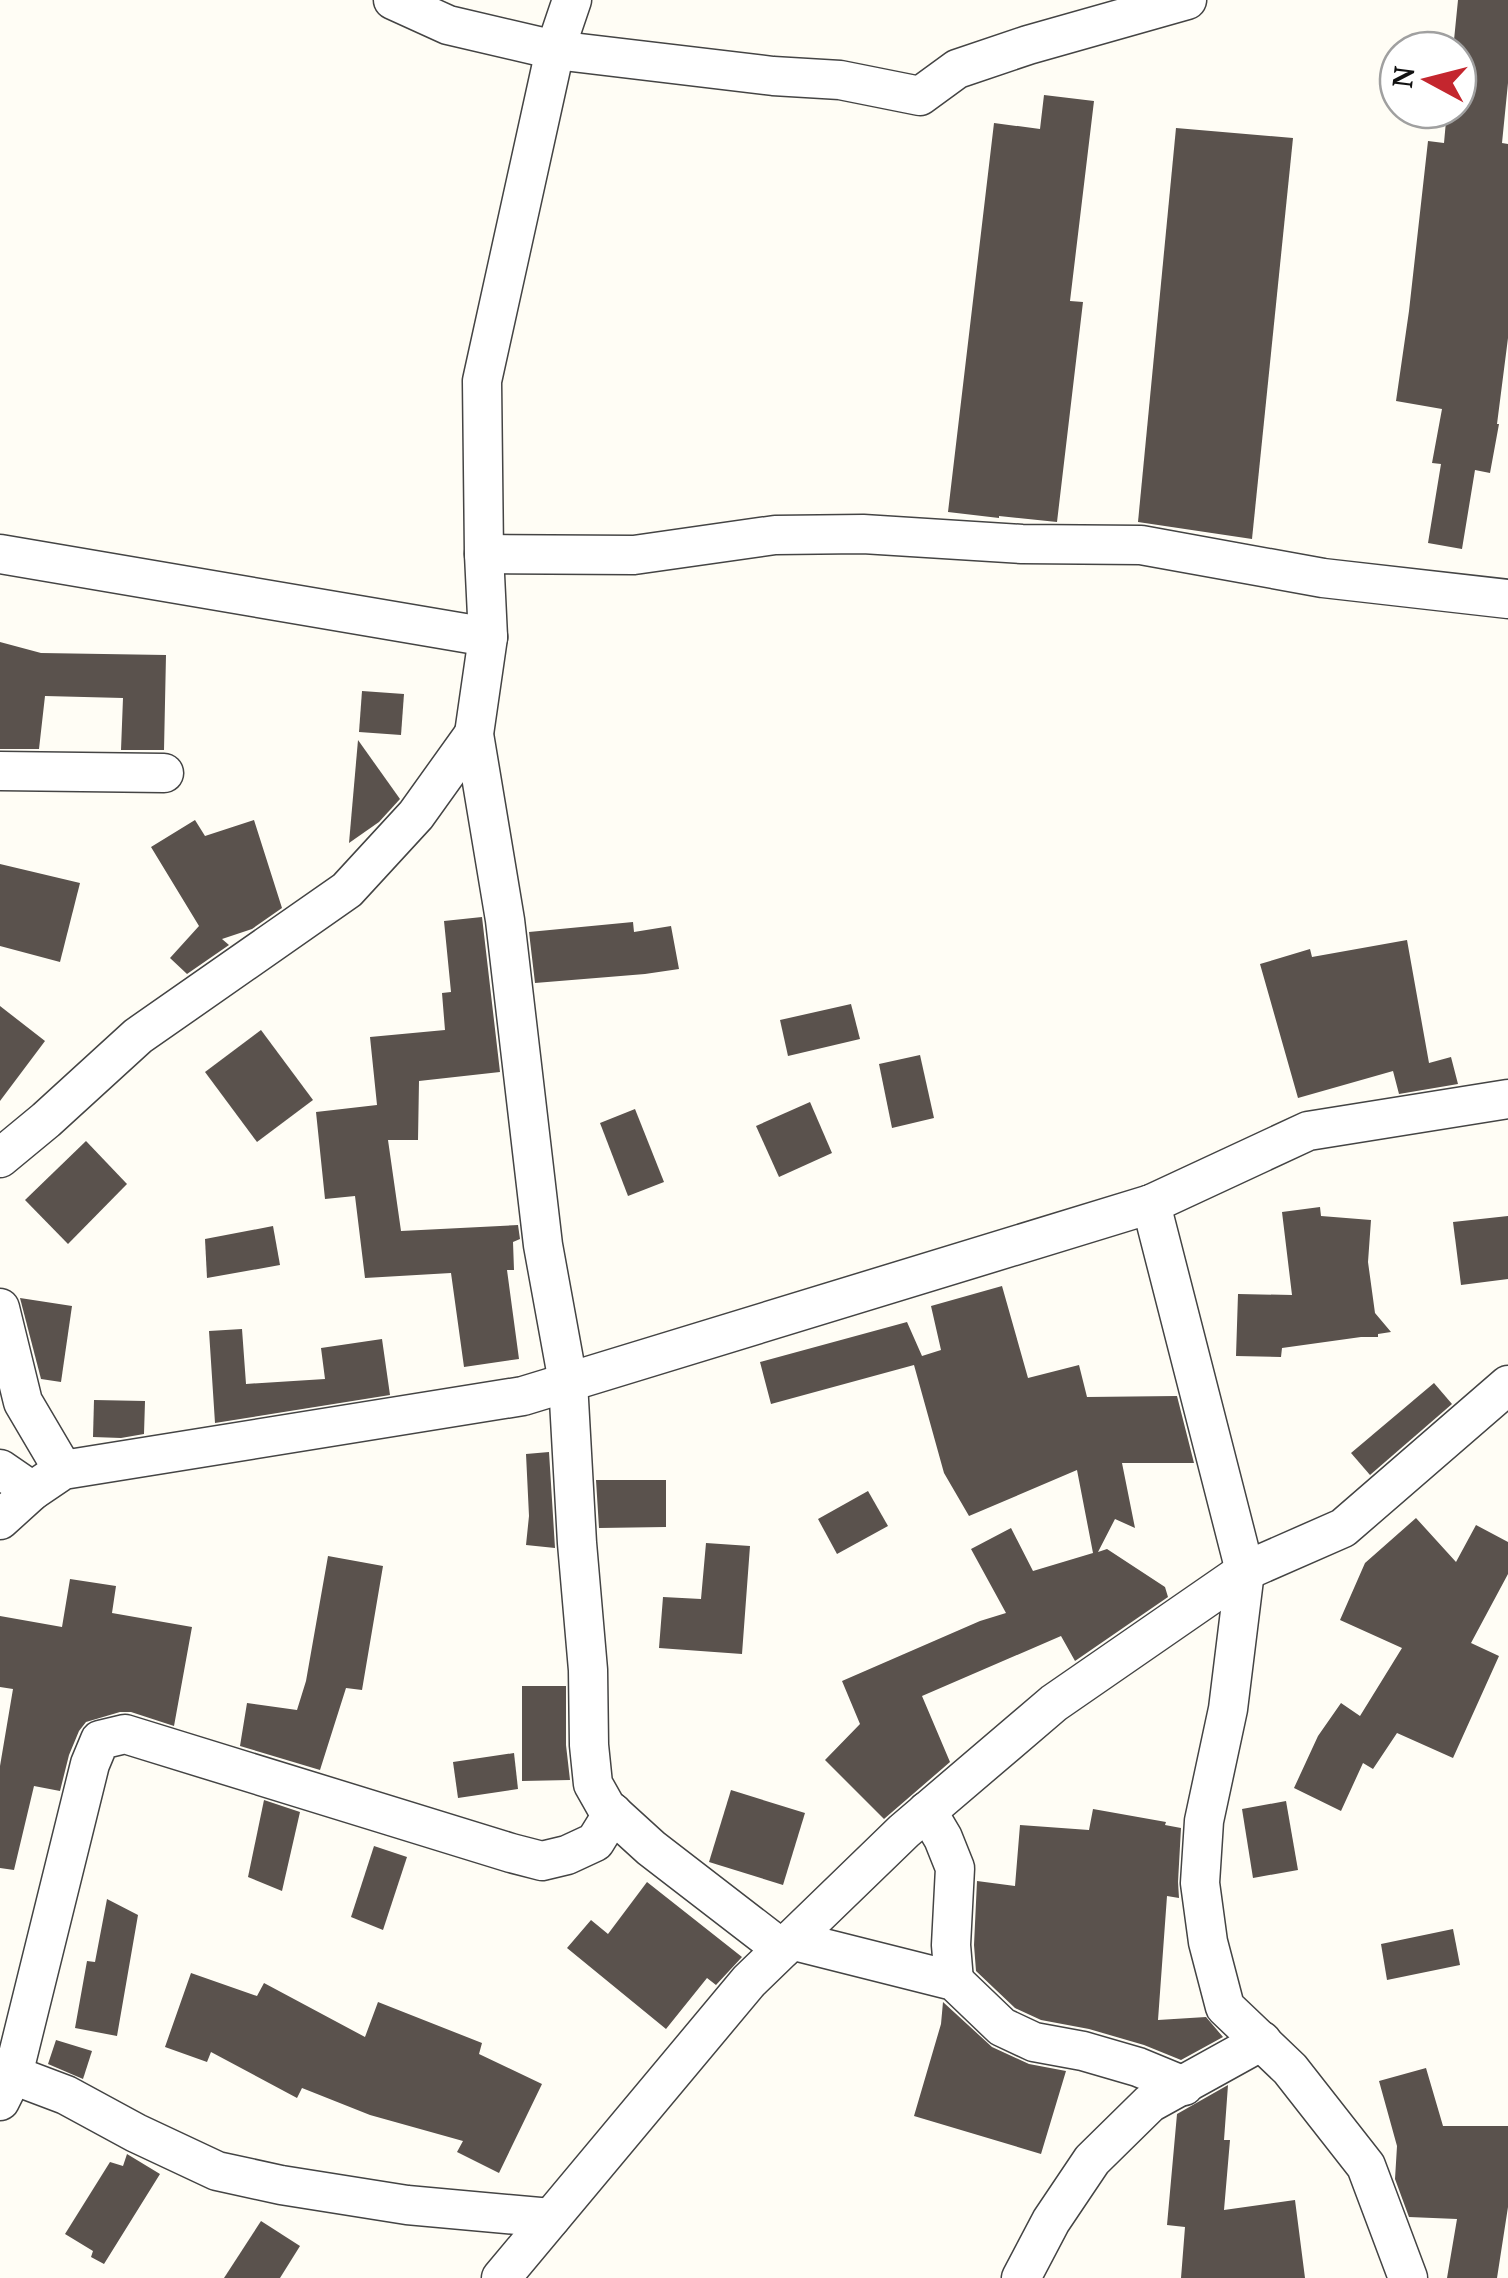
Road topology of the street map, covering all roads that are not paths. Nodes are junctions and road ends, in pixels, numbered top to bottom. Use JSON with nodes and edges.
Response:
{"nodes":[{"id":1,"x":392,"y":0,"type":"edge"},
{"id":2,"x":572,"y":0,"type":"edge"},
{"id":3,"x":1187,"y":0,"type":"edge"},
{"id":4,"x":555,"y":50,"type":"junction"},
{"id":5,"x":0,"y":554,"type":"edge"},
{"id":6,"x":484,"y":554,"type":"junction"},
{"id":7,"x":1508,"y":599,"type":"edge"},
{"id":8,"x":488,"y":636,"type":"junction"},
{"id":9,"x":474,"y":734,"type":"junction"},
{"id":10,"x":0,"y":771,"type":"edge"},
{"id":11,"x":164,"y":773,"type":"dead end"},
{"id":12,"x":1508,"y":1099,"type":"edge"},
{"id":13,"x":0,"y":1158,"type":"edge"},
{"id":14,"x":1150,"y":1204,"type":"junction"},
{"id":15,"x":0,"y":1308,"type":"edge"},
{"id":16,"x":568,"y":1382,"type":"junction"},
{"id":17,"x":1508,"y":1386,"type":"edge"},
{"id":18,"x":0,"y":1469,"type":"edge"},
{"id":19,"x":48,"y":1480,"type":"junction"},
{"id":20,"x":0,"y":1520,"type":"edge"},
{"id":21,"x":1245,"y":1571,"type":"junction"},
{"id":22,"x":927,"y":1811,"type":"junction"},
{"id":23,"x":613,"y":1813,"type":"junction"},
{"id":24,"x":786,"y":1945,"type":"junction"},
{"id":25,"x":954,"y":1981,"type":"junction"},
{"id":26,"x":1262,"y":2042,"type":"junction"},
{"id":27,"x":1184,"y":2086,"type":"junction"},
{"id":28,"x":6,"y":2088,"type":"edge"},
{"id":29,"x":551,"y":2218,"type":"junction"},
{"id":30,"x":501,"y":2278,"type":"edge"},
{"id":31,"x":1021,"y":2278,"type":"edge"},
{"id":32,"x":1408,"y":2278,"type":"edge"}],
"edges":[{"from":1,"to":4,"type":"street"},
{"from":2,"to":4,"type":"street"},
{"from":3,"to":4,"type":"street"},
{"from":4,"to":6,"type":"street"},
{"from":5,"to":8,"type":"street"},
{"from":6,"to":7,"type":"street"},
{"from":6,"to":8,"type":"street"},
{"from":8,"to":9,"type":"street"},
{"from":9,"to":13,"type":"street"},
{"from":9,"to":16,"type":"street"},
{"from":10,"to":11,"type":"street"},
{"from":12,"to":14,"type":"street"},
{"from":14,"to":16,"type":"street"},
{"from":14,"to":21,"type":"street"},
{"from":15,"to":19,"type":"street"},
{"from":16,"to":19,"type":"street"},
{"from":16,"to":23,"type":"street"},
{"from":17,"to":21,"type":"street"},
{"from":18,"to":19,"type":"street"},
{"from":19,"to":20,"type":"street"},
{"from":21,"to":22,"type":"street"},
{"from":21,"to":26,"type":"street"},
{"from":22,"to":24,"type":"street"},
{"from":22,"to":25,"type":"street"},
{"from":23,"to":24,"type":"street"},
{"from":23,"to":28,"type":"street"},
{"from":24,"to":25,"type":"street"},
{"from":24,"to":29,"type":"street"},
{"from":25,"to":27,"type":"street"},
{"from":26,"to":27,"type":"street"},
{"from":26,"to":32,"type":"street"},
{"from":27,"to":31,"type":"street"},
{"from":28,"to":29,"type":"street"},
{"from":29,"to":30,"type":"street"}]}
